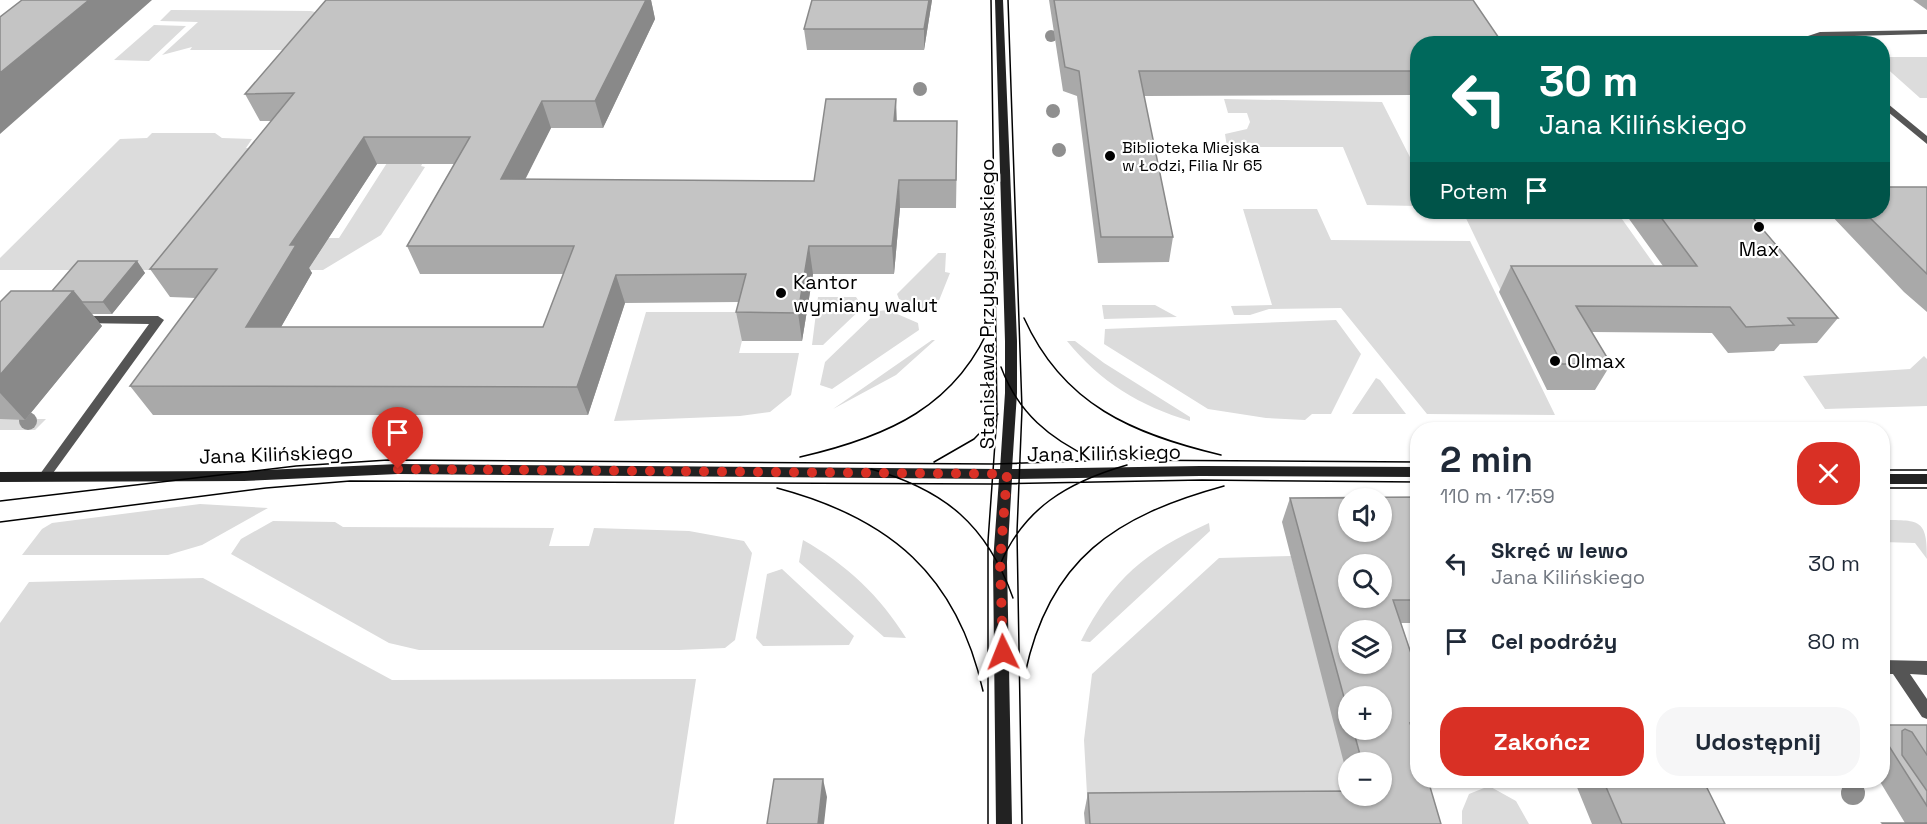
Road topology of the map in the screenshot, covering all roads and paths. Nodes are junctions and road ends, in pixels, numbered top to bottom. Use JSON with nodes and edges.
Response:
{"nodes":[{"id":1,"x":999,"y":0,"type":"edge"},
{"id":2,"x":1927,"y":32,"type":"edge"},
{"id":3,"x":1812,"y":36,"type":"edge"},
{"id":4,"x":1890,"y":109,"type":"edge"},
{"id":5,"x":1927,"y":141,"type":"edge"},
{"id":6,"x":68,"y":320,"type":"dead end"},
{"id":7,"x":1410,"y":472,"type":"edge"},
{"id":8,"x":1007,"y":474,"type":"junction"},
{"id":9,"x":0,"y":477,"type":"edge"},
{"id":10,"x":44,"y":477,"type":"junction"},
{"id":11,"x":1890,"y":479,"type":"edge"},
{"id":12,"x":1927,"y":479,"type":"edge"},
{"id":13,"x":1890,"y":667,"type":"edge"},
{"id":14,"x":1927,"y":668,"type":"edge"},
{"id":15,"x":1927,"y":712,"type":"edge"},
{"id":16,"x":1004,"y":824,"type":"edge"}],
"edges":[{"from":1,"to":8,"type":"street","name":"Stanisława Przybyszewskiego"},
{"from":2,"to":3,"type":"lane"},
{"from":4,"to":5,"type":"lane"},
{"from":6,"to":10,"type":"lane"},
{"from":7,"to":8,"type":"street","name":"Jana Kilińskiego"},
{"from":8,"to":10,"type":"street","name":"Jana Kilińskiego"},
{"from":8,"to":16,"type":"street","name":"Stanisława Przybyszewskiego"},
{"from":9,"to":10,"type":"street","name":"Jana Kilińskiego"},
{"from":11,"to":12,"type":"street"},
{"from":13,"to":14,"type":"lane"},
{"from":13,"to":15,"type":"lane"}]}
